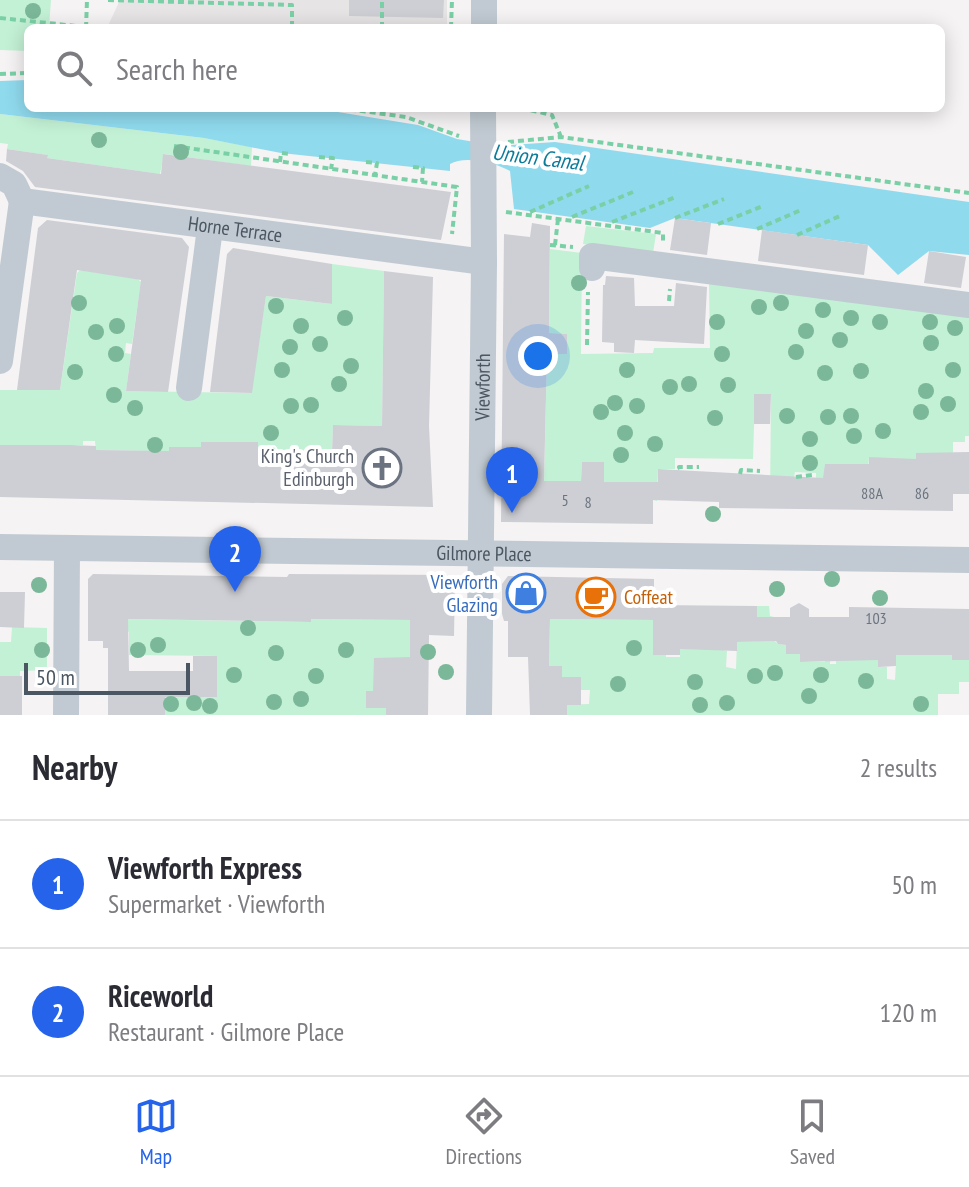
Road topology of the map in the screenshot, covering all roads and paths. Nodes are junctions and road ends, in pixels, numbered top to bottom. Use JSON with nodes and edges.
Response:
{"nodes":[{"id":1,"x":87,"y":0,"type":"edge"},
{"id":2,"x":108,"y":0,"type":"edge"},
{"id":3,"x":452,"y":0,"type":"edge"},
{"id":4,"x":484,"y":0,"type":"edge"},
{"id":5,"x":382,"y":2,"type":"edge"},
{"id":6,"x":292,"y":3,"type":"edge"},
{"id":7,"x":0,"y":18,"type":"edge"},
{"id":8,"x":52,"y":24,"type":"edge"},
{"id":9,"x":86,"y":24,"type":"edge"},
{"id":10,"x":292,"y":24,"type":"edge"},
{"id":11,"x":382,"y":24,"type":"edge"},
{"id":12,"x":451,"y":24,"type":"edge"},
{"id":13,"x":484,"y":24,"type":"edge"},
{"id":14,"x":24,"y":73,"type":"edge"},
{"id":15,"x":0,"y":74,"type":"edge"},
{"id":16,"x":383,"y":112,"type":"edge"},
{"id":17,"x":483,"y":112,"type":"edge"},
{"id":18,"x":539,"y":112,"type":"edge"},
{"id":19,"x":561,"y":137,"type":"junction"},
{"id":20,"x":470,"y":138,"type":"dead end"},
{"id":21,"x":503,"y":142,"type":"dead end"},
{"id":22,"x":174,"y":146,"type":"dead end"},
{"id":23,"x":291,"y":154,"type":"dead end"},
{"id":24,"x":319,"y":157,"type":"dead end"},
{"id":25,"x":280,"y":162,"type":"junction"},
{"id":26,"x":366,"y":162,"type":"dead end"},
{"id":27,"x":413,"y":167,"type":"dead end"},
{"id":28,"x":331,"y":169,"type":"junction"},
{"id":29,"x":375,"y":175,"type":"junction"},
{"id":30,"x":0,"y":176,"type":"edge"},
{"id":31,"x":422,"y":182,"type":"junction"},
{"id":32,"x":589,"y":186,"type":"dead end"},
{"id":33,"x":633,"y":192,"type":"dead end"},
{"id":34,"x":969,"y":193,"type":"edge"},
{"id":35,"x":676,"y":197,"type":"dead end"},
{"id":36,"x":724,"y":199,"type":"dead end"},
{"id":37,"x":22,"y":201,"type":"junction"},
{"id":38,"x":504,"y":201,"type":"dead end"},
{"id":39,"x":455,"y":206,"type":"dead end"},
{"id":40,"x":763,"y":206,"type":"dead end"},
{"id":41,"x":801,"y":210,"type":"dead end"},
{"id":42,"x":530,"y":212,"type":"dead end"},
{"id":43,"x":842,"y":215,"type":"dead end"},
{"id":44,"x":572,"y":217,"type":"dead end"},
{"id":45,"x":675,"y":218,"type":"dead end"},
{"id":46,"x":558,"y":219,"type":"junction"},
{"id":47,"x":612,"y":222,"type":"dead end"},
{"id":48,"x":718,"y":224,"type":"dead end"},
{"id":49,"x":210,"y":228,"type":"junction"},
{"id":50,"x":757,"y":229,"type":"dead end"},
{"id":51,"x":797,"y":235,"type":"dead end"},
{"id":52,"x":555,"y":245,"type":"dead end"},
{"id":53,"x":484,"y":262,"type":"junction"},
{"id":54,"x":663,"y":265,"type":"junction"},
{"id":55,"x":592,"y":268,"type":"joint"},
{"id":56,"x":969,"y":305,"type":"edge"},
{"id":57,"x":587,"y":345,"type":"dead end"},
{"id":58,"x":0,"y":361,"type":"edge"},
{"id":59,"x":189,"y":388,"type":"dead end"},
{"id":60,"x":699,"y":467,"type":"dead end"},
{"id":61,"x":680,"y":469,"type":"dead end"},
{"id":62,"x":760,"y":471,"type":"dead end"},
{"id":63,"x":740,"y":474,"type":"dead end"},
{"id":64,"x":812,"y":475,"type":"dead end"},
{"id":65,"x":796,"y":477,"type":"dead end"},
{"id":66,"x":0,"y":547,"type":"edge"},
{"id":67,"x":67,"y":548,"type":"junction"},
{"id":68,"x":480,"y":553,"type":"junction"},
{"id":69,"x":969,"y":560,"type":"edge"},
{"id":70,"x":66,"y":715,"type":"edge"},
{"id":71,"x":479,"y":715,"type":"edge"}],
"edges":[{"from":1,"to":9,"type":"path"},
{"from":2,"to":6,"type":"path"},
{"from":3,"to":12,"type":"path"},
{"from":4,"to":13,"type":"street"},
{"from":5,"to":11,"type":"path"},
{"from":6,"to":10,"type":"path"},
{"from":7,"to":8,"type":"path"},
{"from":14,"to":15,"type":"path"},
{"from":16,"to":20,"type":"path"},
{"from":17,"to":53,"type":"street","name":"Viewforth"},
{"from":18,"to":19,"type":"path"},
{"from":19,"to":21,"type":"path"},
{"from":19,"to":34,"type":"path"},
{"from":22,"to":25,"type":"path"},
{"from":23,"to":25,"type":"path"},
{"from":24,"to":28,"type":"path"},
{"from":25,"to":28,"type":"path"},
{"from":26,"to":29,"type":"path"},
{"from":27,"to":31,"type":"path"},
{"from":28,"to":29,"type":"path"},
{"from":29,"to":31,"type":"path"},
{"from":30,"to":37,"type":"street"},
{"from":31,"to":39,"type":"path"},
{"from":32,"to":42,"type":"path"},
{"from":33,"to":44,"type":"path"},
{"from":35,"to":47,"type":"path"},
{"from":36,"to":45,"type":"path"},
{"from":37,"to":49,"type":"street","name":"Horne Terrace"},
{"from":37,"to":58,"type":"street"},
{"from":38,"to":46,"type":"path"},
{"from":40,"to":48,"type":"path"},
{"from":41,"to":50,"type":"path"},
{"from":43,"to":51,"type":"path"},
{"from":46,"to":52,"type":"path"},
{"from":46,"to":54,"type":"path"},
{"from":49,"to":53,"type":"street","name":"Horne Terrace"},
{"from":49,"to":59,"type":"street"},
{"from":53,"to":68,"type":"street","name":"Viewforth"},
{"from":54,"to":55,"type":"street"},
{"from":54,"to":56,"type":"street"},
{"from":55,"to":57,"type":"path"},
{"from":60,"to":61,"type":"path"},
{"from":62,"to":63,"type":"path"},
{"from":64,"to":65,"type":"path"},
{"from":66,"to":67,"type":"street","name":"Gilmore Place"},
{"from":67,"to":68,"type":"street","name":"Gilmore Place"},
{"from":67,"to":70,"type":"street"},
{"from":68,"to":69,"type":"street","name":"Gilmore Place"},
{"from":68,"to":71,"type":"street","name":"Viewforth"}]}
